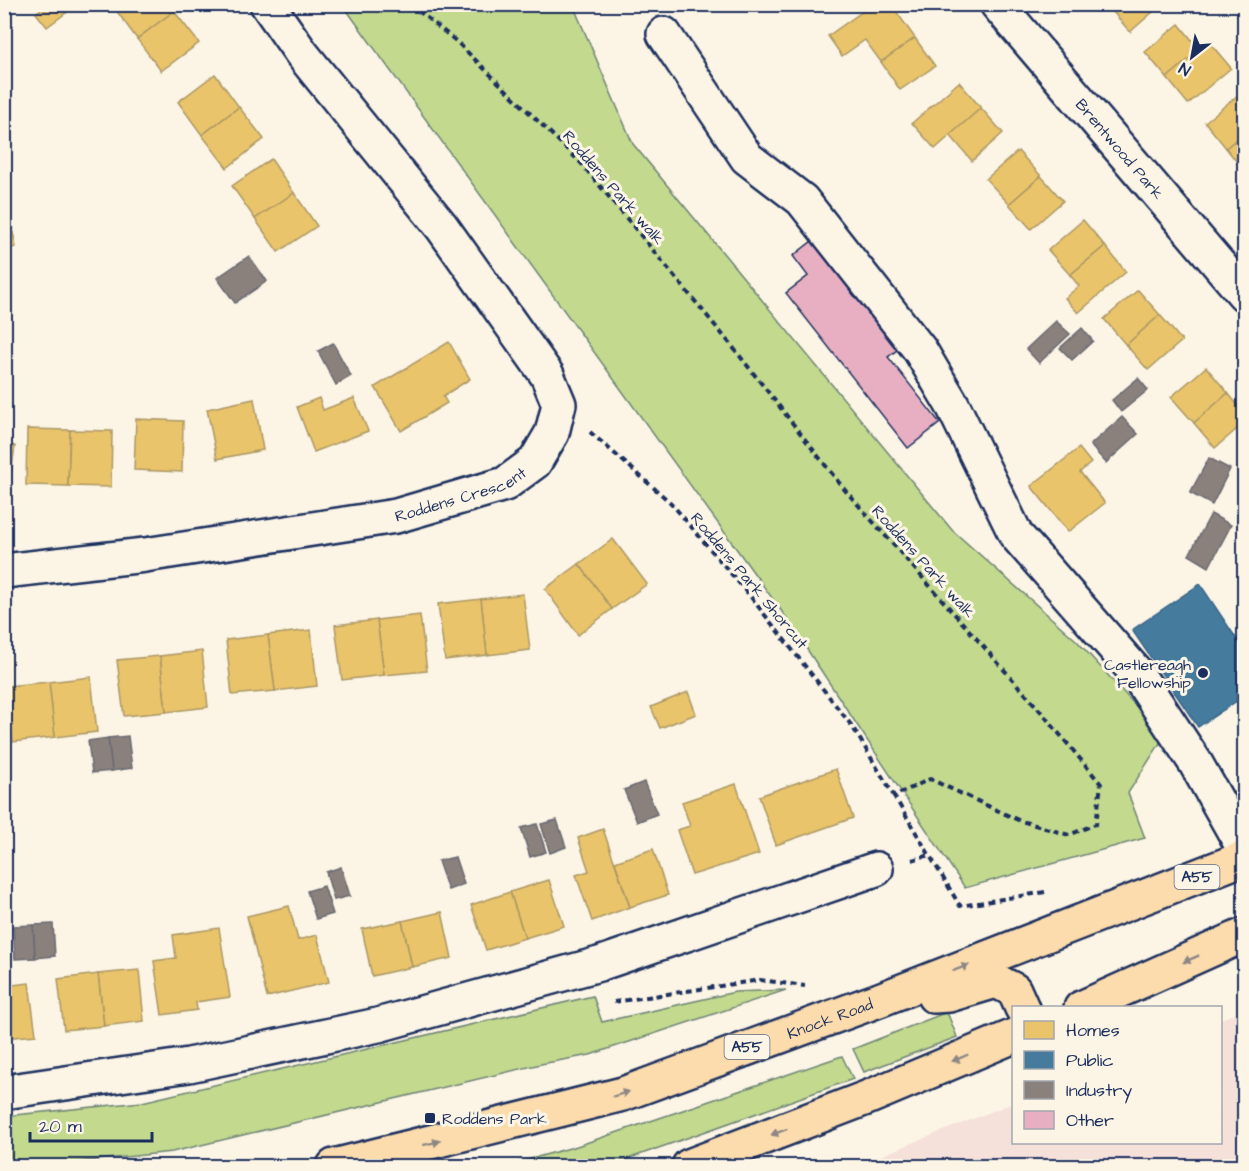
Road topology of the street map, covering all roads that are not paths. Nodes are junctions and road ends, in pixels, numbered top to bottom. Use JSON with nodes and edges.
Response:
{"nodes":[{"id":1,"x":267,"y":4,"type":"edge"},
{"id":2,"x":997,"y":4,"type":"edge"},
{"id":3,"x":664,"y":34,"type":"dead end"},
{"id":4,"x":1245,"y":294,"type":"edge"},
{"id":5,"x":4,"y":571,"type":"edge"},
{"id":6,"x":1245,"y":849,"type":"edge"},
{"id":7,"x":1245,"y":858,"type":"edge"},
{"id":8,"x":876,"y":869,"type":"dead end"},
{"id":9,"x":1245,"y":935,"type":"edge"},
{"id":10,"x":879,"y":1000,"type":"junction"},
{"id":11,"x":1021,"y":1006,"type":"edge"},
{"id":12,"x":1085,"y":1006,"type":"edge"},
{"id":13,"x":1012,"y":1037,"type":"edge"},
{"id":14,"x":4,"y":1092,"type":"edge"},
{"id":15,"x":334,"y":1167,"type":"edge"},
{"id":16,"x":689,"y":1167,"type":"edge"}],
"edges":[{"from":1,"to":5,"type":"street","name":"Roddens Crescent"},
{"from":2,"to":4,"type":"street","name":"Brentwood Park"},
{"from":3,"to":6,"type":"street"},
{"from":10,"to":7,"type":"highway","name":"Knock Road","number":"A55","one_way":true},
{"from":8,"to":14,"type":"street"},
{"from":9,"to":12,"type":"highway","one_way":true},
{"from":10,"to":11,"type":"highway"},
{"from":15,"to":10,"type":"highway","name":"Knock Road","number":"A55","one_way":true},
{"from":13,"to":16,"type":"highway","one_way":true}]}
